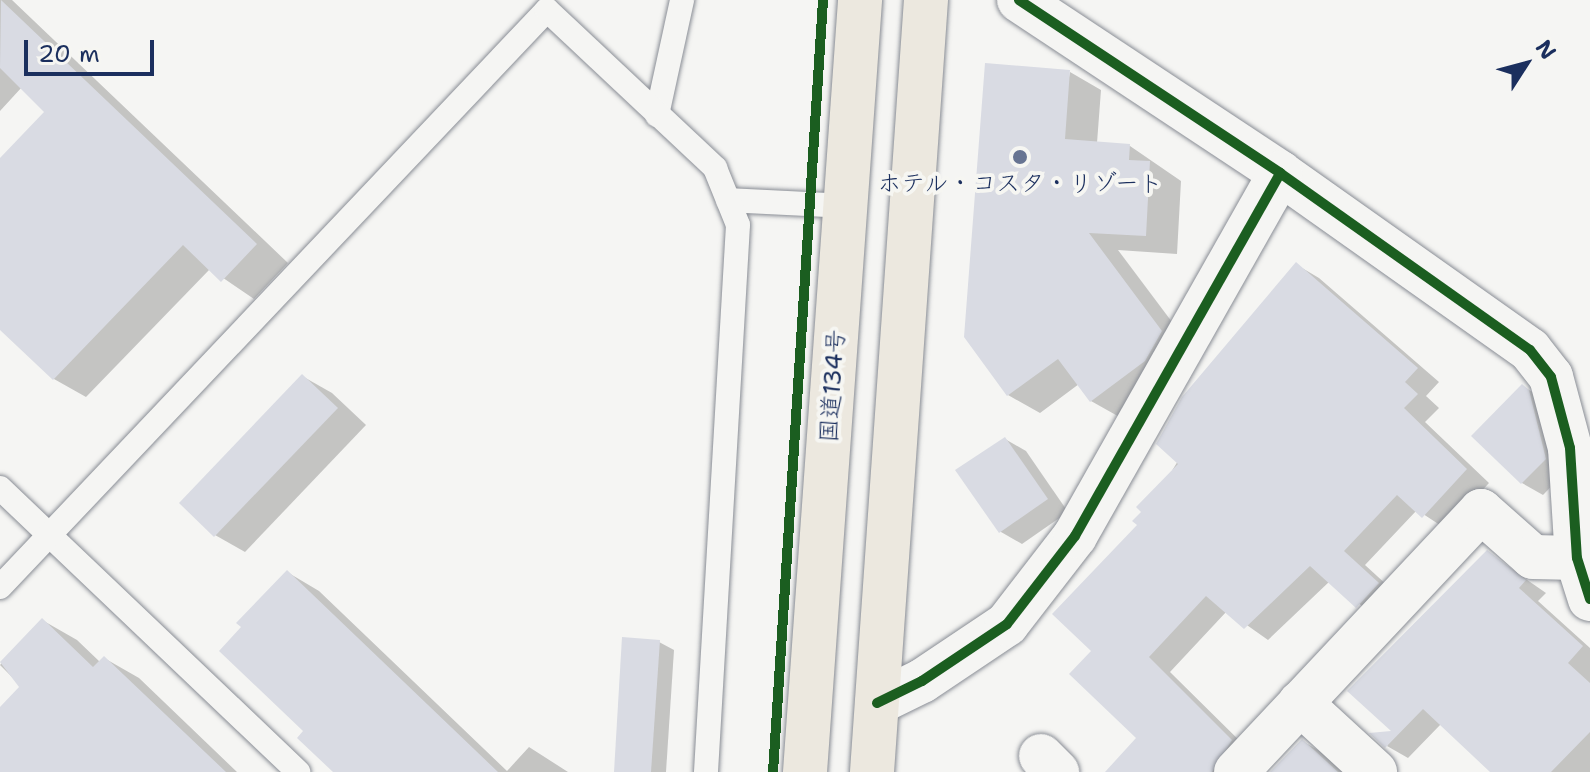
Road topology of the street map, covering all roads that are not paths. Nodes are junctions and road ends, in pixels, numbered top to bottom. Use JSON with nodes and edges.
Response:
{"nodes":[{"id":1,"x":682,"y":0,"type":"edge"},
{"id":2,"x":860,"y":0,"type":"edge"},
{"id":3,"x":926,"y":0,"type":"edge"},
{"id":4,"x":1019,"y":0,"type":"edge"},
{"id":5,"x":542,"y":5,"type":"edge"},
{"id":6,"x":657,"y":115,"type":"junction"},
{"id":7,"x":1280,"y":173,"type":"junction"},
{"id":8,"x":728,"y":200,"type":"junction"},
{"id":9,"x":846,"y":206,"type":"junction"},
{"id":10,"x":0,"y":488,"type":"edge"},
{"id":11,"x":49,"y":535,"type":"junction"},
{"id":12,"x":1577,"y":558,"type":"junction"},
{"id":13,"x":0,"y":587,"type":"edge"},
{"id":14,"x":1590,"y":599,"type":"edge"},
{"id":15,"x":877,"y":703,"type":"junction"},
{"id":16,"x":1300,"y":703,"type":"junction"},
{"id":17,"x":298,"y":772,"type":"edge"},
{"id":18,"x":706,"y":772,"type":"edge"},
{"id":19,"x":805,"y":772,"type":"edge"},
{"id":20,"x":872,"y":772,"type":"edge"},
{"id":21,"x":1236,"y":772,"type":"edge"},
{"id":22,"x":1375,"y":772,"type":"edge"}],
"edges":[{"from":1,"to":6,"type":"lane"},
{"from":2,"to":9,"type":"highway","name":"国道134号"},
{"from":3,"to":15,"type":"highway"},
{"from":4,"to":7,"type":"street"},
{"from":5,"to":6,"type":"lane"},
{"from":5,"to":11,"type":"lane"},
{"from":6,"to":8,"type":"lane"},
{"from":7,"to":12,"type":"street"},
{"from":7,"to":15,"type":"street"},
{"from":8,"to":9,"type":"lane"},
{"from":8,"to":18,"type":"lane"},
{"from":9,"to":19,"type":"highway","name":"国道134号"},
{"from":10,"to":11,"type":"lane"},
{"from":11,"to":13,"type":"lane"},
{"from":11,"to":17,"type":"lane"},
{"from":12,"to":14,"type":"street"},
{"from":12,"to":16,"type":"street"},
{"from":15,"to":20,"type":"highway"},
{"from":16,"to":21,"type":"street"},
{"from":16,"to":22,"type":"street"}]}
